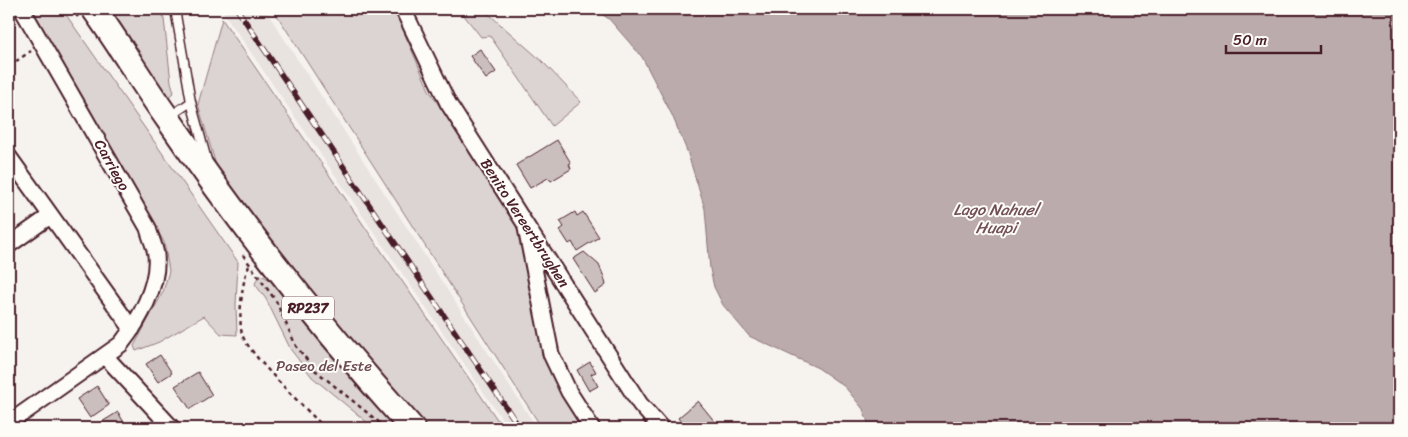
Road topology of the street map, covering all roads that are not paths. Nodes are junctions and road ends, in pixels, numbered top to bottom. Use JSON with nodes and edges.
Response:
{"nodes":[{"id":1,"x":22,"y":9,"type":"edge"},
{"id":2,"x":94,"y":9,"type":"edge"},
{"id":3,"x":175,"y":9,"type":"edge"},
{"id":4,"x":403,"y":9,"type":"edge"},
{"id":5,"x":191,"y":102,"type":"junction"},
{"id":6,"x":167,"y":119,"type":"junction"},
{"id":7,"x":9,"y":157,"type":"edge"},
{"id":8,"x":213,"y":181,"type":"junction"},
{"id":9,"x":50,"y":216,"type":"junction"},
{"id":10,"x":524,"y":219,"type":"junction"},
{"id":11,"x":9,"y":245,"type":"edge"},
{"id":12,"x":132,"y":329,"type":"junction"},
{"id":13,"x":105,"y":356,"type":"junction"},
{"id":14,"x":9,"y":423,"type":"edge"},
{"id":15,"x":172,"y":428,"type":"edge"},
{"id":16,"x":412,"y":428,"type":"edge"},
{"id":17,"x":592,"y":428,"type":"edge"},
{"id":18,"x":661,"y":428,"type":"edge"}],
"edges":[{"from":1,"to":12,"type":"street","name":"Carriego"},
{"from":2,"to":6,"type":"main road","number":"RP237"},
{"from":3,"to":5,"type":"lane"},
{"from":4,"to":10,"type":"street","name":"Benito Vereertbrughen"},
{"from":5,"to":6,"type":"lane"},
{"from":5,"to":8,"type":"lane"},
{"from":6,"to":8,"type":"main road","number":"RP237"},
{"from":7,"to":9,"type":"street"},
{"from":8,"to":16,"type":"main road","number":"RP237"},
{"from":9,"to":11,"type":"street"},
{"from":9,"to":12,"type":"street"},
{"from":10,"to":17,"type":"street"},
{"from":10,"to":18,"type":"street","name":"Benito Vereertbrughen"},
{"from":12,"to":13,"type":"street","name":"Carriego"},
{"from":13,"to":14,"type":"street","name":"Carriego"},
{"from":13,"to":15,"type":"street"}]}
